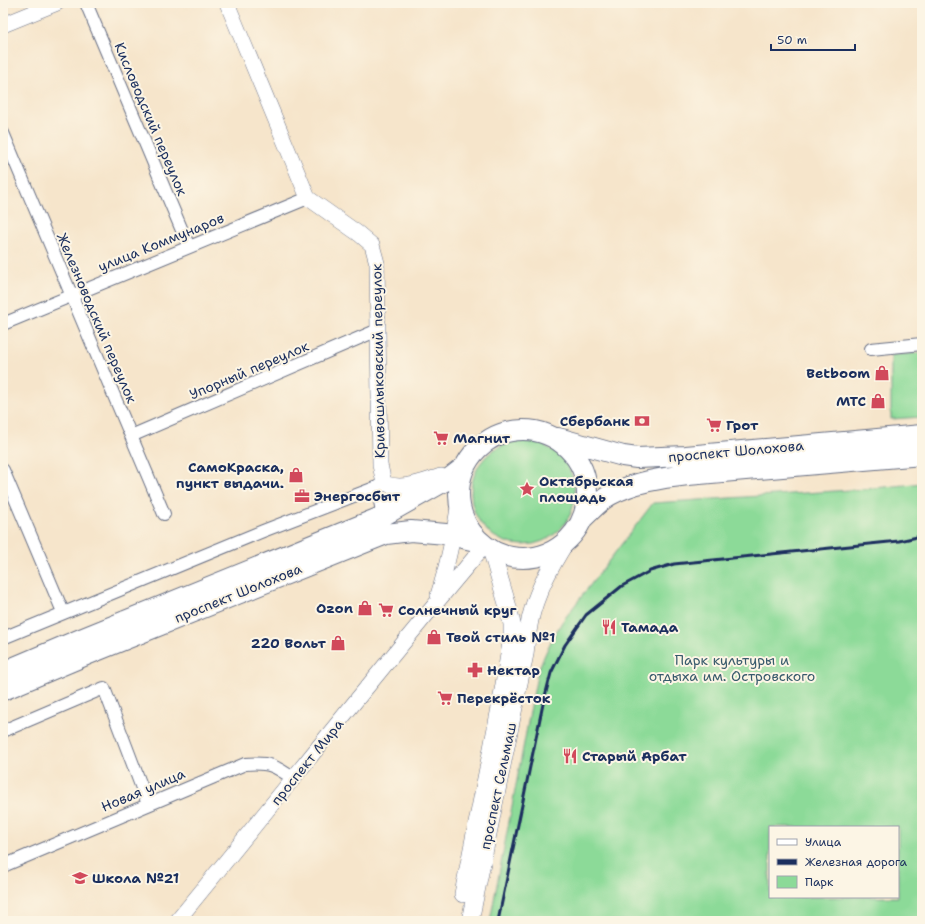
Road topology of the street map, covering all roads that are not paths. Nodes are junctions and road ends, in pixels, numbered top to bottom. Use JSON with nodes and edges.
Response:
{"nodes":[{"id":1,"x":57,"y":3,"type":"edge"},
{"id":2,"x":86,"y":3,"type":"edge"},
{"id":3,"x":227,"y":3,"type":"edge"},
{"id":4,"x":3,"y":25,"type":"edge"},
{"id":5,"x":3,"y":133,"type":"edge"},
{"id":6,"x":308,"y":198,"type":"junction"},
{"id":7,"x":189,"y":247,"type":"junction"},
{"id":8,"x":72,"y":296,"type":"junction"},
{"id":9,"x":3,"y":324,"type":"edge"},
{"id":10,"x":378,"y":330,"type":"junction"},
{"id":11,"x":922,"y":344,"type":"edge"},
{"id":12,"x":871,"y":348,"type":"dead end"},
{"id":13,"x":922,"y":434,"type":"edge"},
{"id":14,"x":131,"y":436,"type":"junction"},
{"id":15,"x":553,"y":437,"type":"junction"},
{"id":16,"x":922,"y":454,"type":"edge"},
{"id":17,"x":3,"y":470,"type":"edge"},
{"id":18,"x":457,"y":473,"type":"junction"},
{"id":19,"x":381,"y":485,"type":"junction"},
{"id":20,"x":459,"y":502,"type":"junction"},
{"id":21,"x":164,"y":514,"type":"dead end"},
{"id":22,"x":383,"y":516,"type":"junction"},
{"id":23,"x":582,"y":519,"type":"junction"},
{"id":24,"x":454,"y":536,"type":"junction"},
{"id":25,"x":566,"y":540,"type":"junction"},
{"id":26,"x":485,"y":545,"type":"junction"},
{"id":27,"x":435,"y":603,"type":"junction"},
{"id":28,"x":63,"y":612,"type":"junction"},
{"id":29,"x":3,"y":638,"type":"edge"},
{"id":30,"x":3,"y":672,"type":"edge"},
{"id":31,"x":3,"y":690,"type":"edge"},
{"id":32,"x":3,"y":731,"type":"edge"},
{"id":33,"x":294,"y":779,"type":"junction"},
{"id":34,"x":148,"y":804,"type":"junction"},
{"id":35,"x":3,"y":866,"type":"edge"},
{"id":36,"x":178,"y":921,"type":"edge"},
{"id":37,"x":458,"y":921,"type":"edge"},
{"id":38,"x":470,"y":921,"type":"edge"}],
"edges":[{"from":1,"to":4,"type":"street"},
{"from":2,"to":7,"type":"street","name":"Кисловодский переулок"},
{"from":3,"to":6,"type":"street"},
{"from":5,"to":8,"type":"street","name":"Железноводский переулок"},
{"from":6,"to":7,"type":"street","name":"улица Коммунаров"},
{"from":6,"to":10,"type":"street","name":"Кривошлыковский переулок"},
{"from":7,"to":8,"type":"street","name":"улица Коммунаров"},
{"from":8,"to":9,"type":"street","name":"улица Коммунаров"},
{"from":8,"to":14,"type":"street","name":"Железноводский переулок"},
{"from":10,"to":14,"type":"street","name":"Упорный переулок"},
{"from":10,"to":19,"type":"street","name":"Кривошлыковский переулок"},
{"from":11,"to":12,"type":"street"},
{"from":13,"to":15,"type":"main road","name":"проспект Шолохова"},
{"from":14,"to":21,"type":"street","name":"Железноводский переулок"},
{"from":15,"to":18,"type":"main road"},
{"from":15,"to":23,"type":"main road"},
{"from":16,"to":23,"type":"main road","name":"проспект Шолохова"},
{"from":17,"to":28,"type":"street"},
{"from":18,"to":19,"type":"street"},
{"from":18,"to":20,"type":"main road"},
{"from":18,"to":22,"type":"main road","name":"проспект Шолохова"},
{"from":19,"to":22,"type":"street"},
{"from":19,"to":28,"type":"street"},
{"from":20,"to":24,"type":"street","name":"проспект Мира"},
{"from":20,"to":26,"type":"main road"},
{"from":22,"to":30,"type":"main road","name":"проспект Шолохова"},
{"from":23,"to":25,"type":"main road"},
{"from":24,"to":26,"type":"main road","name":"проспект Шолохова"},
{"from":24,"to":27,"type":"street","name":"проспект Мира"},
{"from":24,"to":31,"type":"main road","name":"проспект Шолохова"},
{"from":25,"to":26,"type":"main road"},
{"from":25,"to":38,"type":"main road","name":"проспект Сельмаш"},
{"from":26,"to":27,"type":"street","name":"проспект Мира"},
{"from":26,"to":37,"type":"main road","name":"проспект Сельмаш"},
{"from":27,"to":33,"type":"street","name":"проспект Мира"},
{"from":28,"to":29,"type":"street"},
{"from":32,"to":34,"type":"street"},
{"from":33,"to":34,"type":"street","name":"Новая улица"},
{"from":33,"to":36,"type":"street","name":"проспект Мира"},
{"from":34,"to":35,"type":"street","name":"Новая улица"}]}
